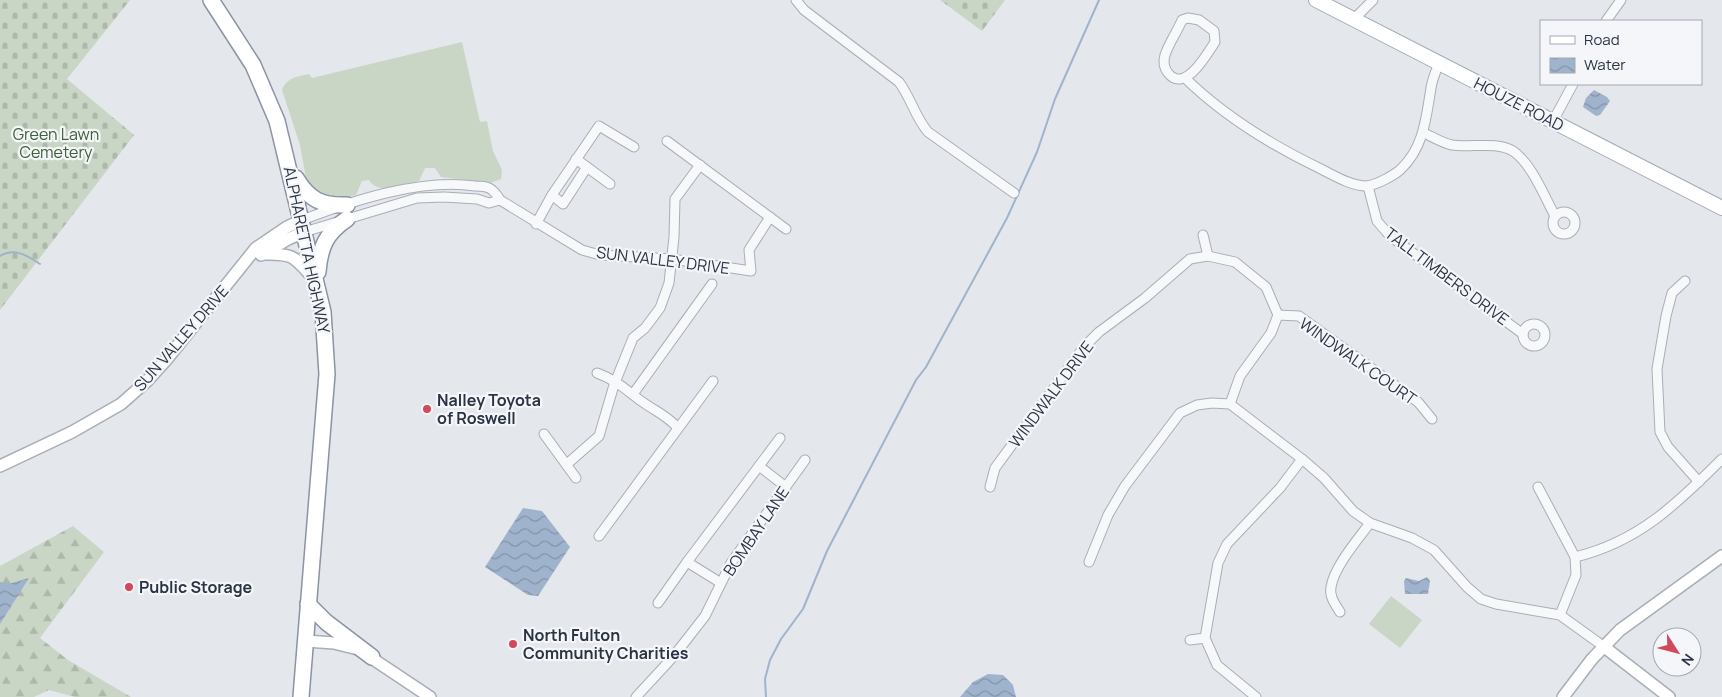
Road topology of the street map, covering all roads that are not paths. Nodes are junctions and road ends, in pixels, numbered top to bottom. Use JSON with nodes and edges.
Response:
{"nodes":[{"id":1,"x":211,"y":0,"type":"edge"},
{"id":2,"x":796,"y":0,"type":"edge"},
{"id":3,"x":1316,"y":0,"type":"edge"},
{"id":4,"x":1373,"y":0,"type":"edge"},
{"id":5,"x":1621,"y":0,"type":"edge"},
{"id":6,"x":1354,"y":19,"type":"junction"},
{"id":7,"x":1607,"y":20,"type":"edge"},
{"id":8,"x":1439,"y":63,"type":"junction"},
{"id":9,"x":1185,"y":78,"type":"junction"},
{"id":10,"x":1572,"y":85,"type":"edge"},
{"id":11,"x":1552,"y":121,"type":"junction"},
{"id":12,"x":1424,"y":132,"type":"junction"},
{"id":13,"x":668,"y":141,"type":"dead end"},
{"id":14,"x":634,"y":147,"type":"dead end"},
{"id":15,"x":287,"y":158,"type":"junction"},
{"id":16,"x":576,"y":159,"type":"junction"},
{"id":17,"x":700,"y":165,"type":"junction"},
{"id":18,"x":588,"y":167,"type":"junction"},
{"id":19,"x":610,"y":184,"type":"dead end"},
{"id":20,"x":1368,"y":186,"type":"junction"},
{"id":21,"x":1014,"y":193,"type":"dead end"},
{"id":22,"x":552,"y":195,"type":"junction"},
{"id":23,"x":500,"y":200,"type":"junction"},
{"id":24,"x":1722,"y":208,"type":"edge"},
{"id":25,"x":347,"y":212,"type":"junction"},
{"id":26,"x":1555,"y":216,"type":"dead end"},
{"id":27,"x":770,"y":217,"type":"junction"},
{"id":28,"x":536,"y":224,"type":"junction"},
{"id":29,"x":303,"y":226,"type":"junction"},
{"id":30,"x":786,"y":229,"type":"dead end"},
{"id":31,"x":1203,"y":235,"type":"dead end"},
{"id":32,"x":262,"y":254,"type":"junction"},
{"id":33,"x":1208,"y":256,"type":"junction"},
{"id":34,"x":250,"y":258,"type":"junction"},
{"id":35,"x":672,"y":259,"type":"junction"},
{"id":36,"x":1685,"y":281,"type":"dead end"},
{"id":37,"x":317,"y":283,"type":"junction"},
{"id":38,"x":712,"y":284,"type":"dead end"},
{"id":39,"x":1278,"y":314,"type":"junction"},
{"id":40,"x":1523,"y":334,"type":"dead end"},
{"id":41,"x":597,"y":373,"type":"dead end"},
{"id":42,"x":616,"y":380,"type":"junction"},
{"id":43,"x":713,"y":381,"type":"dead end"},
{"id":44,"x":633,"y":394,"type":"junction"},
{"id":45,"x":1230,"y":404,"type":"junction"},
{"id":46,"x":1432,"y":419,"type":"dead end"},
{"id":47,"x":678,"y":428,"type":"junction"},
{"id":48,"x":544,"y":434,"type":"dead end"},
{"id":49,"x":780,"y":438,"type":"dead end"},
{"id":50,"x":1302,"y":459,"type":"junction"},
{"id":51,"x":1722,"y":459,"type":"edge"},
{"id":52,"x":805,"y":460,"type":"dead end"},
{"id":53,"x":567,"y":464,"type":"junction"},
{"id":54,"x":0,"y":466,"type":"edge"},
{"id":55,"x":759,"y":466,"type":"junction"},
{"id":56,"x":576,"y":478,"type":"dead end"},
{"id":57,"x":1699,"y":482,"type":"junction"},
{"id":58,"x":786,"y":487,"type":"junction"},
{"id":59,"x":990,"y":487,"type":"dead end"},
{"id":60,"x":1538,"y":487,"type":"dead end"},
{"id":61,"x":1370,"y":523,"type":"junction"},
{"id":62,"x":600,"y":536,"type":"dead end"},
{"id":63,"x":1722,"y":556,"type":"edge"},
{"id":64,"x":1575,"y":557,"type":"junction"},
{"id":65,"x":687,"y":562,"type":"junction"},
{"id":66,"x":1089,"y":562,"type":"dead end"},
{"id":67,"x":721,"y":583,"type":"junction"},
{"id":68,"x":658,"y":603,"type":"dead end"},
{"id":69,"x":308,"y":604,"type":"junction"},
{"id":70,"x":1340,"y":612,"type":"dead end"},
{"id":71,"x":1560,"y":615,"type":"junction"},
{"id":72,"x":1205,"y":638,"type":"junction"},
{"id":73,"x":1190,"y":640,"type":"dead end"},
{"id":74,"x":306,"y":641,"type":"junction"},
{"id":75,"x":1603,"y":646,"type":"junction"},
{"id":76,"x":372,"y":657,"type":"junction"},
{"id":77,"x":301,"y":697,"type":"edge"},
{"id":78,"x":430,"y":697,"type":"edge"},
{"id":79,"x":637,"y":697,"type":"edge"},
{"id":80,"x":1256,"y":697,"type":"edge"},
{"id":81,"x":1563,"y":697,"type":"edge"},
{"id":82,"x":1668,"y":697,"type":"edge"}],
"edges":[{"from":1,"to":15,"type":"highway","name":"ALPHARETTA HIGHWAY"},
{"from":2,"to":21,"type":"street"},
{"from":3,"to":6,"type":"main road","name":"HOUZE ROAD"},
{"from":4,"to":6,"type":"street"},
{"from":5,"to":7,"type":"street"},
{"from":6,"to":8,"type":"main road","name":"HOUZE ROAD"},
{"from":8,"to":11,"type":"main road","name":"HOUZE ROAD"},
{"from":8,"to":12,"type":"street"},
{"from":9,"to":9,"type":"street"},
{"from":9,"to":20,"type":"street"},
{"from":10,"to":11,"type":"street"},
{"from":11,"to":24,"type":"main road","name":"HOUZE ROAD"},
{"from":12,"to":20,"type":"street"},
{"from":12,"to":26,"type":"street"},
{"from":13,"to":17,"type":"street"},
{"from":14,"to":16,"type":"street"},
{"from":15,"to":25,"type":"highway"},
{"from":15,"to":29,"type":"highway","name":"ALPHARETTA HIGHWAY"},
{"from":16,"to":18,"type":"street"},
{"from":16,"to":22,"type":"street"},
{"from":17,"to":27,"type":"street"},
{"from":17,"to":35,"type":"street"},
{"from":18,"to":19,"type":"street"},
{"from":18,"to":22,"type":"street"},
{"from":20,"to":40,"type":"street","name":"TALL TIMBERS DRIVE"},
{"from":22,"to":28,"type":"street"},
{"from":23,"to":25,"type":"street","name":"SUN VALLEY DRIVE"},
{"from":23,"to":25,"type":"street","name":"SUN VALLEY DRIVE"},
{"from":23,"to":28,"type":"street","name":"SUN VALLEY DRIVE"},
{"from":25,"to":29,"type":"street","name":"SUN VALLEY DRIVE"},
{"from":25,"to":29,"type":"street","name":"SUN VALLEY DRIVE"},
{"from":25,"to":37,"type":"highway"},
{"from":27,"to":30,"type":"street"},
{"from":27,"to":35,"type":"street","name":"SUN VALLEY DRIVE"},
{"from":28,"to":35,"type":"street","name":"SUN VALLEY DRIVE"},
{"from":29,"to":32,"type":"street","name":"SUN VALLEY DRIVE"},
{"from":29,"to":34,"type":"street","name":"SUN VALLEY DRIVE"},
{"from":29,"to":37,"type":"highway","name":"ALPHARETTA HIGHWAY"},
{"from":31,"to":33,"type":"street"},
{"from":32,"to":34,"type":"street","name":"SUN VALLEY DRIVE"},
{"from":32,"to":37,"type":"street"},
{"from":33,"to":39,"type":"street"},
{"from":33,"to":59,"type":"street","name":"WINDWALK DRIVE"},
{"from":34,"to":54,"type":"street","name":"SUN VALLEY DRIVE"},
{"from":35,"to":42,"type":"street"},
{"from":36,"to":57,"type":"street"},
{"from":37,"to":69,"type":"highway","name":"ALPHARETTA HIGHWAY"},
{"from":38,"to":44,"type":"street"},
{"from":39,"to":45,"type":"street"},
{"from":39,"to":46,"type":"street","name":"WINDWALK COURT"},
{"from":41,"to":42,"type":"street"},
{"from":42,"to":44,"type":"street"},
{"from":42,"to":53,"type":"street"},
{"from":43,"to":47,"type":"street"},
{"from":44,"to":47,"type":"street"},
{"from":45,"to":50,"type":"street"},
{"from":45,"to":66,"type":"street"},
{"from":47,"to":62,"type":"street"},
{"from":48,"to":53,"type":"street"},
{"from":49,"to":55,"type":"street"},
{"from":50,"to":61,"type":"street"},
{"from":50,"to":72,"type":"street"},
{"from":51,"to":57,"type":"street"},
{"from":52,"to":58,"type":"street","name":"BOMBAY LANE"},
{"from":53,"to":56,"type":"street"},
{"from":55,"to":58,"type":"street"},
{"from":55,"to":65,"type":"street"},
{"from":57,"to":64,"type":"street"},
{"from":58,"to":67,"type":"street","name":"BOMBAY LANE"},
{"from":60,"to":64,"type":"street"},
{"from":61,"to":70,"type":"street"},
{"from":61,"to":71,"type":"street"},
{"from":63,"to":75,"type":"street"},
{"from":64,"to":71,"type":"street"},
{"from":65,"to":67,"type":"street"},
{"from":65,"to":68,"type":"street"},
{"from":67,"to":79,"type":"street","name":"BOMBAY LANE"},
{"from":69,"to":74,"type":"highway","name":"ALPHARETTA HIGHWAY"},
{"from":69,"to":76,"type":"highway"},
{"from":71,"to":75,"type":"street"},
{"from":72,"to":73,"type":"street"},
{"from":72,"to":80,"type":"street"},
{"from":74,"to":76,"type":"street"},
{"from":74,"to":77,"type":"highway","name":"ALPHARETTA HIGHWAY"},
{"from":75,"to":81,"type":"street"},
{"from":75,"to":82,"type":"street"},
{"from":76,"to":78,"type":"street"}]}
